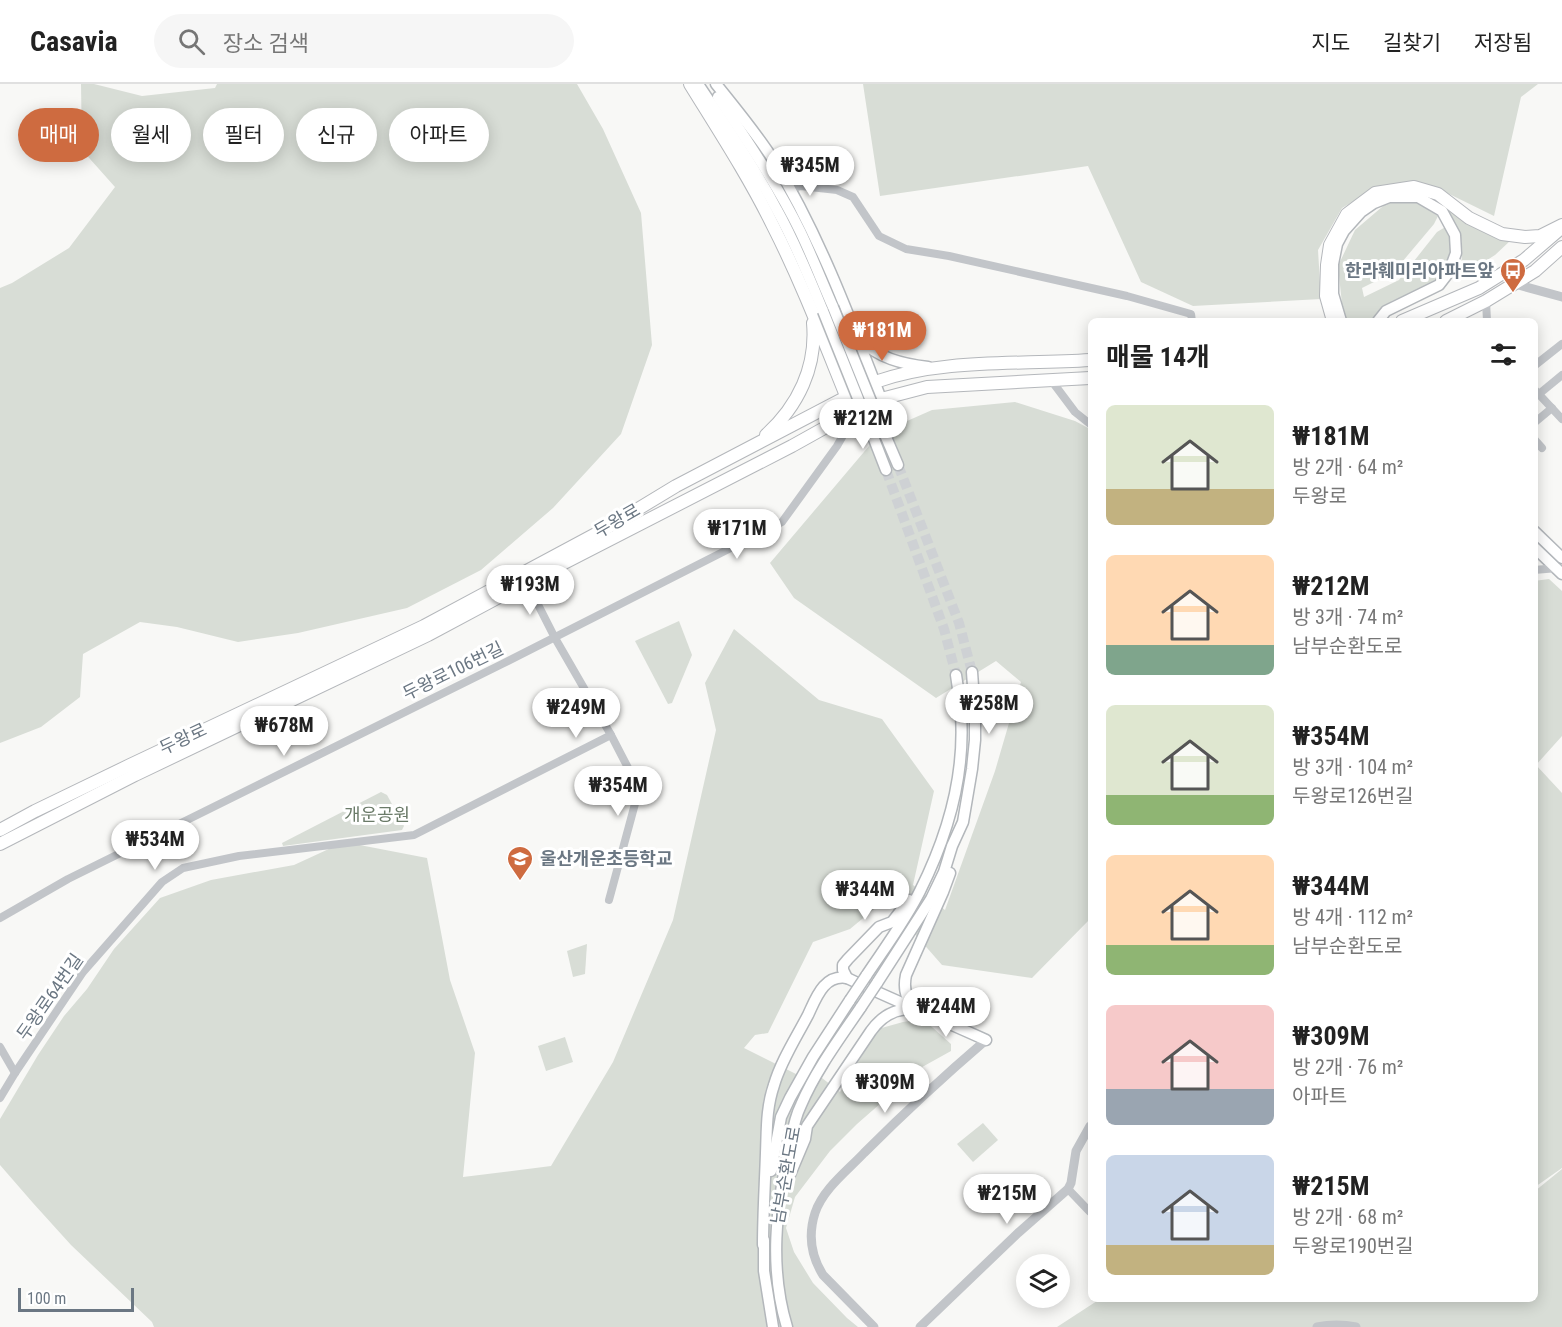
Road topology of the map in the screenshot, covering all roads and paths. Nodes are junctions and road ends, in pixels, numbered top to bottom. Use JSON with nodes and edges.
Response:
{"nodes":[{"id":1,"x":690,"y":84,"type":"edge"},
{"id":2,"x":698,"y":84,"type":"edge"},
{"id":3,"x":710,"y":84,"type":"edge"},
{"id":4,"x":716,"y":84,"type":"edge"},
{"id":5,"x":790,"y":189,"type":"junction"},
{"id":6,"x":1562,"y":226,"type":"edge"},
{"id":7,"x":1562,"y":247,"type":"edge"},
{"id":8,"x":1515,"y":284,"type":"junction"},
{"id":9,"x":1562,"y":297,"type":"edge"},
{"id":10,"x":1486,"y":301,"type":"junction"},
{"id":11,"x":822,"y":310,"type":"junction"},
{"id":12,"x":1192,"y":318,"type":"edge"},
{"id":13,"x":1335,"y":318,"type":"edge"},
{"id":14,"x":1336,"y":318,"type":"edge"},
{"id":15,"x":1380,"y":318,"type":"edge"},
{"id":16,"x":1409,"y":318,"type":"edge"},
{"id":17,"x":1452,"y":318,"type":"edge"},
{"id":18,"x":1487,"y":318,"type":"edge"},
{"id":19,"x":856,"y":336,"type":"junction"},
{"id":20,"x":1562,"y":344,"type":"edge"},
{"id":21,"x":827,"y":349,"type":"junction"},
{"id":22,"x":1088,"y":360,"type":"edge"},
{"id":23,"x":1538,"y":363,"type":"edge"},
{"id":24,"x":940,"y":368,"type":"junction"},
{"id":25,"x":1562,"y":375,"type":"edge"},
{"id":26,"x":1088,"y":378,"type":"edge"},
{"id":27,"x":1051,"y":380,"type":"junction"},
{"id":28,"x":875,"y":382,"type":"junction"},
{"id":29,"x":1538,"y":390,"type":"edge"},
{"id":30,"x":1538,"y":392,"type":"edge"},
{"id":31,"x":846,"y":396,"type":"junction"},
{"id":32,"x":881,"y":399,"type":"junction"},
{"id":33,"x":1552,"y":408,"type":"junction"},
{"id":34,"x":853,"y":412,"type":"junction"},
{"id":35,"x":872,"y":418,"type":"junction"},
{"id":36,"x":1562,"y":419,"type":"edge"},
{"id":37,"x":1538,"y":420,"type":"edge"},
{"id":38,"x":1088,"y":422,"type":"edge"},
{"id":39,"x":1538,"y":444,"type":"edge"},
{"id":40,"x":1542,"y":448,"type":"dead end"},
{"id":41,"x":748,"y":449,"type":"junction"},
{"id":42,"x":898,"y":465,"type":"tunnel mouth"},
{"id":43,"x":885,"y":470,"type":"tunnel mouth"},
{"id":44,"x":1538,"y":535,"type":"edge"},
{"id":45,"x":1538,"y":551,"type":"edge"},
{"id":46,"x":1562,"y":558,"type":"edge"},
{"id":47,"x":1538,"y":570,"type":"edge"},
{"id":48,"x":1560,"y":570,"type":"edge"},
{"id":49,"x":525,"y":578,"type":"junction"},
{"id":50,"x":555,"y":638,"type":"junction"},
{"id":51,"x":972,"y":672,"type":"tunnel mouth"},
{"id":52,"x":956,"y":675,"type":"tunnel mouth"},
{"id":53,"x":611,"y":735,"type":"junction"},
{"id":54,"x":968,"y":797,"type":"junction"},
{"id":55,"x":0,"y":830,"type":"edge"},
{"id":56,"x":0,"y":844,"type":"edge"},
{"id":57,"x":931,"y":866,"type":"junction"},
{"id":58,"x":609,"y":900,"type":"dead end"},
{"id":59,"x":0,"y":918,"type":"edge"},
{"id":60,"x":847,"y":978,"type":"junction"},
{"id":61,"x":917,"y":1010,"type":"junction"},
{"id":62,"x":986,"y":1040,"type":"joint"},
{"id":63,"x":0,"y":1047,"type":"edge"},
{"id":64,"x":15,"y":1073,"type":"junction"},
{"id":65,"x":0,"y":1098,"type":"edge"},
{"id":66,"x":1088,"y":1130,"type":"edge"},
{"id":67,"x":1068,"y":1189,"type":"junction"},
{"id":68,"x":1088,"y":1210,"type":"edge"},
{"id":69,"x":776,"y":1223,"type":"junction"},
{"id":70,"x":763,"y":1245,"type":"junction"},
{"id":71,"x":773,"y":1327,"type":"edge"},
{"id":72,"x":787,"y":1327,"type":"edge"},
{"id":73,"x":874,"y":1327,"type":"edge"},
{"id":74,"x":920,"y":1327,"type":"edge"},
{"id":75,"x":1317,"y":1327,"type":"edge"},
{"id":76,"x":1356,"y":1327,"type":"edge"}],
"edges":[{"from":1,"to":11,"type":"main road"},
{"from":2,"to":11,"type":"main road"},
{"from":3,"to":11,"type":"main road"},
{"from":4,"to":5,"type":"main road"},
{"from":5,"to":12,"type":"street"},
{"from":5,"to":19,"type":"main road"},
{"from":6,"to":13,"type":"main road"},
{"from":6,"to":16,"type":"main road"},
{"from":7,"to":8,"type":"main road"},
{"from":8,"to":9,"type":"street"},
{"from":8,"to":10,"type":"main road"},
{"from":10,"to":17,"type":"main road"},
{"from":10,"to":18,"type":"street"},
{"from":11,"to":21,"type":"main road"},
{"from":11,"to":35,"type":"main road","bridge":true},
{"from":11,"to":41,"type":"main road"},
{"from":14,"to":15,"type":"main road"},
{"from":19,"to":21,"type":"main road"},
{"from":19,"to":24,"type":"main road"},
{"from":19,"to":28,"type":"main road"},
{"from":20,"to":23,"type":"street"},
{"from":21,"to":31,"type":"main road"},
{"from":22,"to":24,"type":"main road","name":"두왕로"},
{"from":24,"to":28,"type":"main road","name":"두왕로"},
{"from":25,"to":29,"type":"street"},
{"from":26,"to":27,"type":"main road","name":"두왕로"},
{"from":27,"to":32,"type":"main road","name":"두왕로"},
{"from":27,"to":38,"type":"street"},
{"from":28,"to":31,"type":"main road","name":"두왕로"},
{"from":28,"to":32,"type":"main road"},
{"from":28,"to":34,"type":"street","name":"두왕로106번길"},
{"from":30,"to":33,"type":"street"},
{"from":31,"to":34,"type":"main road"},
{"from":31,"to":41,"type":"main road","name":"두왕로"},
{"from":32,"to":34,"type":"main road","name":"두왕로"},
{"from":33,"to":36,"type":"street"},
{"from":33,"to":37,"type":"street"},
{"from":34,"to":49,"type":"main road","name":"두왕로"},
{"from":34,"to":50,"type":"street","name":"두왕로106번길"},
{"from":35,"to":42,"type":"main road"},
{"from":35,"to":43,"type":"main road"},
{"from":39,"to":40,"type":"street"},
{"from":41,"to":49,"type":"main road","name":"두왕로"},
{"from":44,"to":46,"type":"main road"},
{"from":45,"to":48,"type":"main road"},
{"from":47,"to":48,"type":"street"},
{"from":49,"to":50,"type":"street"},
{"from":49,"to":55,"type":"main road","name":"두왕로"},
{"from":49,"to":56,"type":"main road","name":"두왕로"},
{"from":50,"to":53,"type":"street"},
{"from":50,"to":59,"type":"street","name":"두왕로106번길"},
{"from":51,"to":54,"type":"main road","name":"남부순환도로"},
{"from":52,"to":57,"type":"main road","name":"남부순환도로"},
{"from":53,"to":58,"type":"street"},
{"from":53,"to":64,"type":"street","name":"두왕로64번길"},
{"from":54,"to":61,"type":"main road"},
{"from":54,"to":69,"type":"main road","name":"남부순환도로","bridge":true},
{"from":57,"to":60,"type":"main road"},
{"from":57,"to":70,"type":"main road","name":"남부순환도로","bridge":true},
{"from":60,"to":61,"type":"main road"},
{"from":60,"to":70,"type":"main road"},
{"from":61,"to":62,"type":"main road"},
{"from":61,"to":69,"type":"main road"},
{"from":62,"to":73,"type":"street"},
{"from":63,"to":64,"type":"street","name":"두왕로64번길"},
{"from":64,"to":65,"type":"street"},
{"from":66,"to":67,"type":"street"},
{"from":67,"to":68,"type":"street"},
{"from":67,"to":74,"type":"street"},
{"from":69,"to":72,"type":"main road","name":"남부순환도로"},
{"from":70,"to":71,"type":"main road","name":"남부순환도로"},
{"from":75,"to":76,"type":"street"}]}
